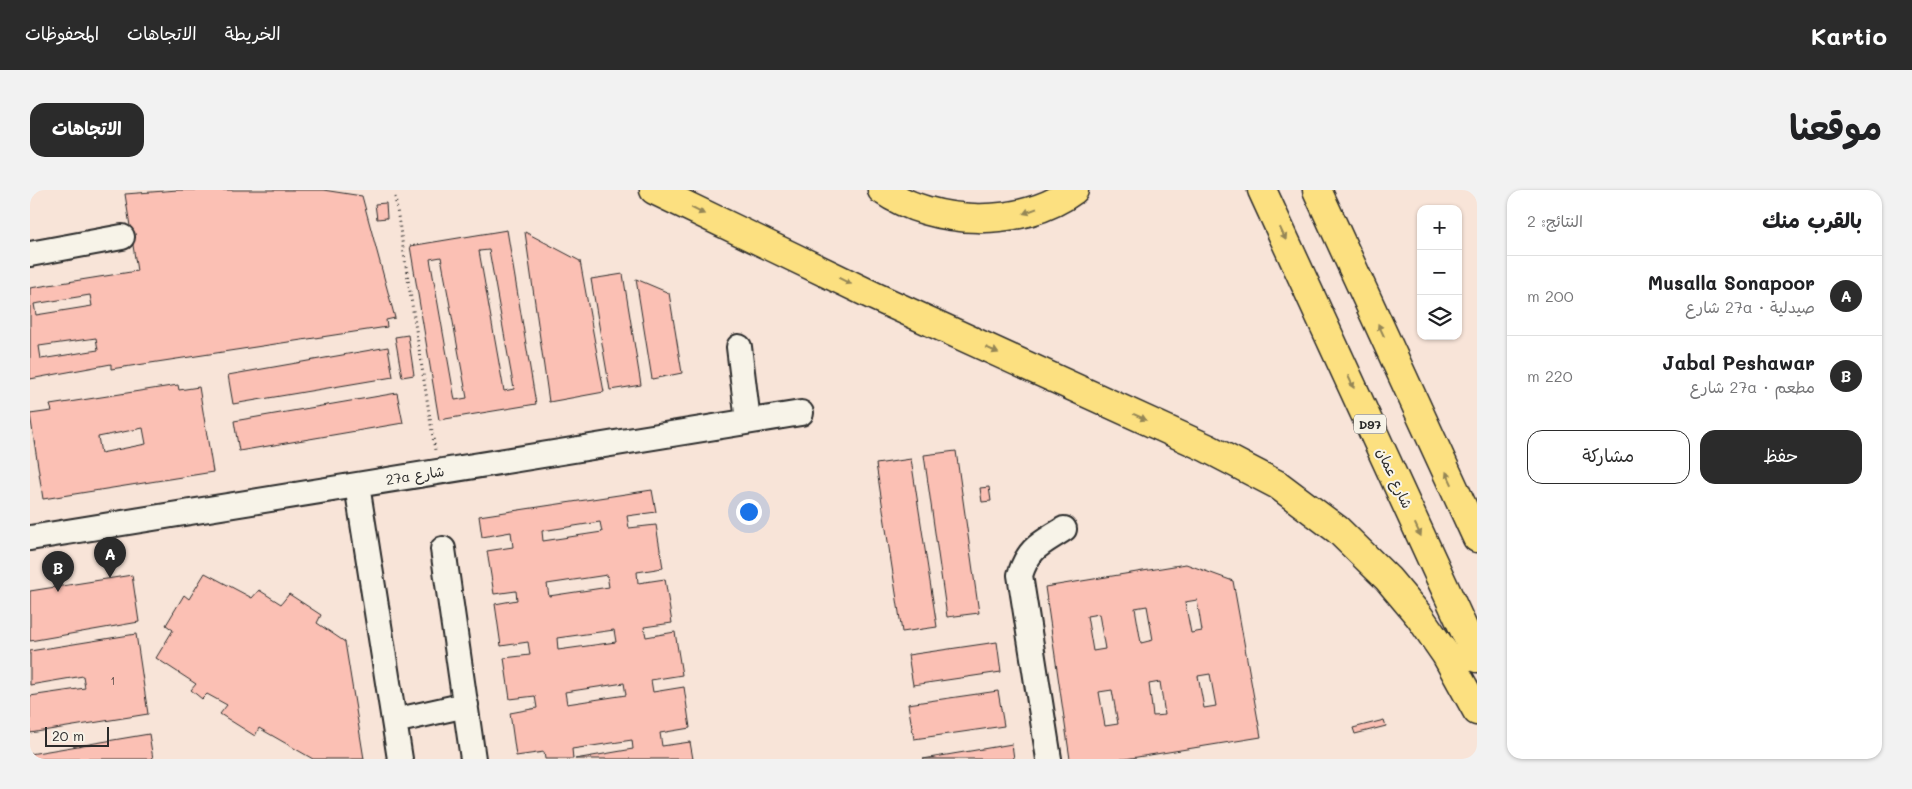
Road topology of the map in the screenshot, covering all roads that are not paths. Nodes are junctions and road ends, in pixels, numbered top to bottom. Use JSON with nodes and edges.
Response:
{"nodes":[{"id":1,"x":654,"y":190,"type":"edge"},
{"id":2,"x":882,"y":190,"type":"edge"},
{"id":3,"x":1074,"y":190,"type":"edge"},
{"id":4,"x":1262,"y":190,"type":"edge"},
{"id":5,"x":1317,"y":190,"type":"edge"},
{"id":6,"x":122,"y":237,"type":"dead end"},
{"id":7,"x":30,"y":254,"type":"edge"},
{"id":8,"x":739,"y":347,"type":"dead end"},
{"id":9,"x":801,"y":413,"type":"dead end"},
{"id":10,"x":748,"y":421,"type":"junction"},
{"id":11,"x":357,"y":485,"type":"junction"},
{"id":12,"x":1064,"y":529,"type":"dead end"},
{"id":13,"x":30,"y":538,"type":"edge"},
{"id":14,"x":1477,"y":538,"type":"edge"},
{"id":15,"x":444,"y":549,"type":"dead end"},
{"id":16,"x":1477,"y":658,"type":"edge"},
{"id":17,"x":466,"y":704,"type":"junction"},
{"id":18,"x":1477,"y":711,"type":"edge"},
{"id":19,"x":394,"y":721,"type":"junction"},
{"id":20,"x":400,"y":759,"type":"edge"},
{"id":21,"x":474,"y":759,"type":"edge"},
{"id":22,"x":1049,"y":759,"type":"edge"}],
"edges":[{"from":1,"to":18,"type":"main road","one_way":true},
{"from":3,"to":2,"type":"main road","one_way":true},
{"from":4,"to":16,"type":"main road","name":"شارع عمان","number":"D97","one_way":true},
{"from":14,"to":5,"type":"main road","one_way":true},
{"from":6,"to":7,"type":"street"},
{"from":8,"to":10,"type":"street"},
{"from":9,"to":10,"type":"street","name":"27a شارع"},
{"from":10,"to":11,"type":"street","name":"27a شارع"},
{"from":11,"to":13,"type":"street","name":"27a شارع"},
{"from":11,"to":19,"type":"street"},
{"from":12,"to":22,"type":"street"},
{"from":15,"to":17,"type":"street"},
{"from":17,"to":19,"type":"street"},
{"from":17,"to":21,"type":"street"},
{"from":19,"to":20,"type":"street"}]}
